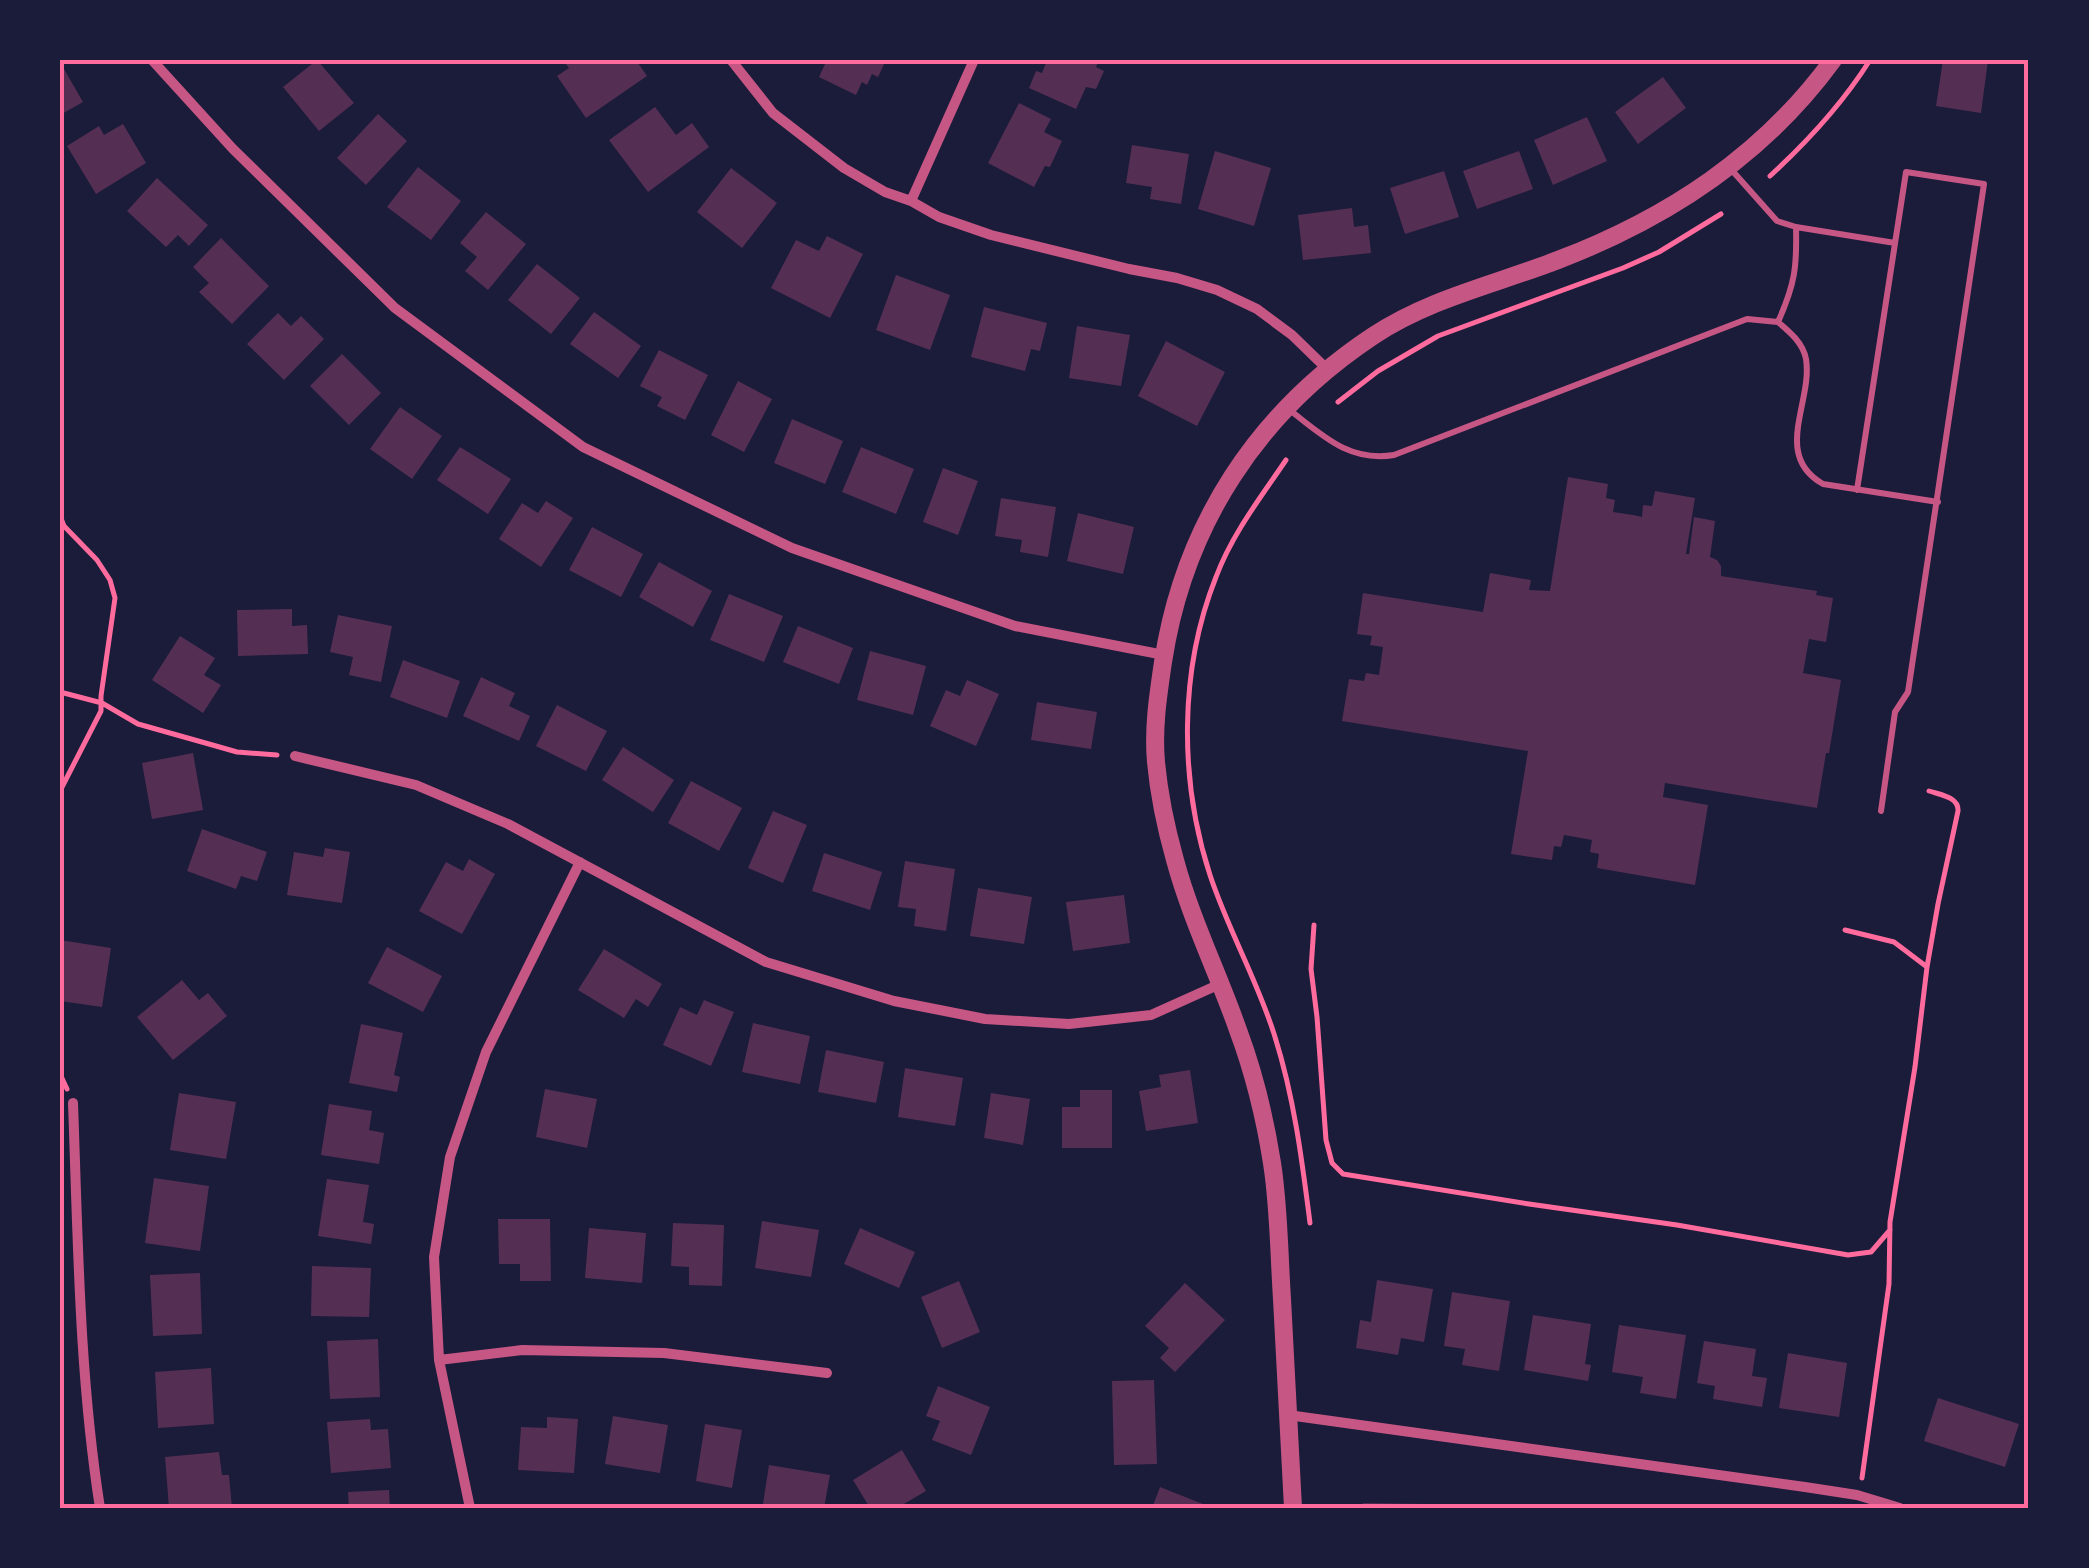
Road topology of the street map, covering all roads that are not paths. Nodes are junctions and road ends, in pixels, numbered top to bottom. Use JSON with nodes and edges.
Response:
{"nodes":[{"id":1,"x":152,"y":60,"type":"edge"},
{"id":2,"x":731,"y":60,"type":"edge"},
{"id":3,"x":974,"y":60,"type":"edge"},
{"id":4,"x":1834,"y":60,"type":"edge"},
{"id":5,"x":1728,"y":167,"type":"junction"},
{"id":6,"x":910,"y":201,"type":"junction"},
{"id":7,"x":1796,"y":226,"type":"junction"},
{"id":8,"x":1895,"y":243,"type":"junction"},
{"id":9,"x":1778,"y":322,"type":"junction"},
{"id":10,"x":1328,"y":369,"type":"junction"},
{"id":11,"x":1286,"y":408,"type":"junction"},
{"id":12,"x":1857,"y":490,"type":"junction"},
{"id":13,"x":1938,"y":502,"type":"junction"},
{"id":14,"x":1164,"y":655,"type":"junction"},
{"id":15,"x":295,"y":756,"type":"road end"},
{"id":16,"x":1880,"y":811,"type":"dead end"},
{"id":17,"x":580,"y":862,"type":"junction"},
{"id":18,"x":1220,"y":984,"type":"junction"},
{"id":19,"x":73,"y":1103,"type":"dead end"},
{"id":20,"x":439,"y":1360,"type":"junction"},
{"id":21,"x":827,"y":1373,"type":"dead end"},
{"id":22,"x":1288,"y":1416,"type":"junction"},
{"id":23,"x":100,"y":1508,"type":"edge"},
{"id":24,"x":470,"y":1508,"type":"edge"},
{"id":25,"x":1293,"y":1508,"type":"edge"},
{"id":26,"x":1900,"y":1508,"type":"edge"}],
"edges":[{"from":1,"to":14,"type":"street"},
{"from":2,"to":6,"type":"street"},
{"from":3,"to":6,"type":"street"},
{"from":4,"to":5,"type":"street"},
{"from":5,"to":7,"type":"lane"},
{"from":5,"to":10,"type":"street"},
{"from":6,"to":10,"type":"street"},
{"from":7,"to":8,"type":"lane"},
{"from":7,"to":9,"type":"lane"},
{"from":8,"to":12,"type":"lane"},
{"from":8,"to":13,"type":"lane"},
{"from":9,"to":11,"type":"lane"},
{"from":9,"to":12,"type":"lane"},
{"from":10,"to":11,"type":"street"},
{"from":11,"to":14,"type":"street"},
{"from":12,"to":13,"type":"lane"},
{"from":13,"to":16,"type":"lane"},
{"from":14,"to":18,"type":"street"},
{"from":15,"to":17,"type":"street"},
{"from":17,"to":18,"type":"street"},
{"from":17,"to":20,"type":"street"},
{"from":18,"to":22,"type":"street"},
{"from":19,"to":23,"type":"street"},
{"from":20,"to":21,"type":"street"},
{"from":20,"to":24,"type":"street"},
{"from":22,"to":25,"type":"street"},
{"from":22,"to":26,"type":"street"}]}
